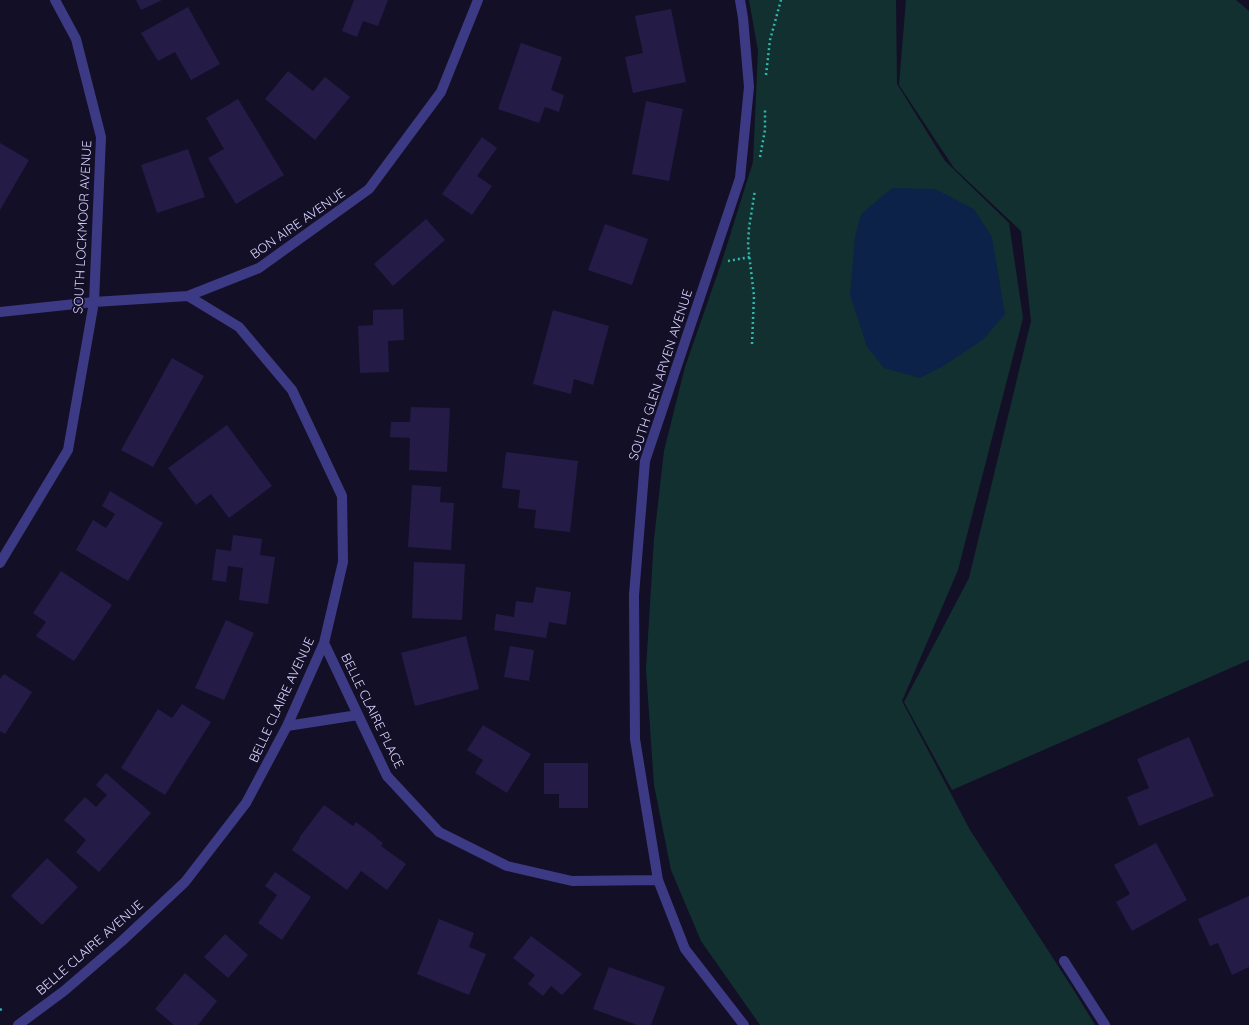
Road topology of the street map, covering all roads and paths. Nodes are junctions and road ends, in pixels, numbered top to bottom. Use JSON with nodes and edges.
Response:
{"nodes":[{"id":1,"x":55,"y":0,"type":"edge"},
{"id":2,"x":478,"y":0,"type":"edge"},
{"id":3,"x":740,"y":0,"type":"edge"},
{"id":4,"x":781,"y":0,"type":"edge"},
{"id":5,"x":766,"y":77,"type":"dead end"},
{"id":6,"x":765,"y":107,"type":"dead end"},
{"id":7,"x":760,"y":161,"type":"dead end"},
{"id":8,"x":756,"y":184,"type":"dead end"},
{"id":9,"x":188,"y":296,"type":"junction"},
{"id":10,"x":94,"y":302,"type":"junction"},
{"id":11,"x":0,"y":312,"type":"edge"},
{"id":12,"x":752,"y":344,"type":"dead end"},
{"id":13,"x":0,"y":563,"type":"edge"},
{"id":14,"x":324,"y":643,"type":"junction"},
{"id":15,"x":358,"y":715,"type":"junction"},
{"id":16,"x":286,"y":726,"type":"junction"},
{"id":17,"x":658,"y":880,"type":"junction"},
{"id":18,"x":1064,"y":961,"type":"dead end"},
{"id":19,"x":18,"y":1025,"type":"edge"},
{"id":20,"x":744,"y":1025,"type":"edge"},
{"id":21,"x":1105,"y":1025,"type":"edge"}],
"edges":[{"from":1,"to":10,"type":"street","name":"SOUTH LOCKMOOR AVENUE"},
{"from":2,"to":9,"type":"street","name":"BON AIRE AVENUE"},
{"from":3,"to":17,"type":"street","name":"SOUTH GLEN ARVEN AVENUE"},
{"from":4,"to":5,"type":"path"},
{"from":6,"to":7,"type":"path"},
{"from":8,"to":12,"type":"path"},
{"from":9,"to":10,"type":"street","name":"BON AIRE AVENUE"},
{"from":9,"to":14,"type":"street","name":"BELLE CLAIRE AVENUE"},
{"from":10,"to":11,"type":"street","name":"BON AIRE AVENUE"},
{"from":10,"to":13,"type":"street","name":"SOUTH LOCKMOOR AVENUE"},
{"from":14,"to":15,"type":"street","name":"BELLE CLAIRE PLACE"},
{"from":14,"to":16,"type":"street","name":"BELLE CLAIRE AVENUE"},
{"from":15,"to":16,"type":"street"},
{"from":15,"to":17,"type":"street","name":"BELLE CLAIRE PLACE"},
{"from":16,"to":19,"type":"street","name":"BELLE CLAIRE AVENUE"},
{"from":17,"to":20,"type":"street","name":"SOUTH GLEN ARVEN AVENUE"},
{"from":18,"to":21,"type":"street"}]}
